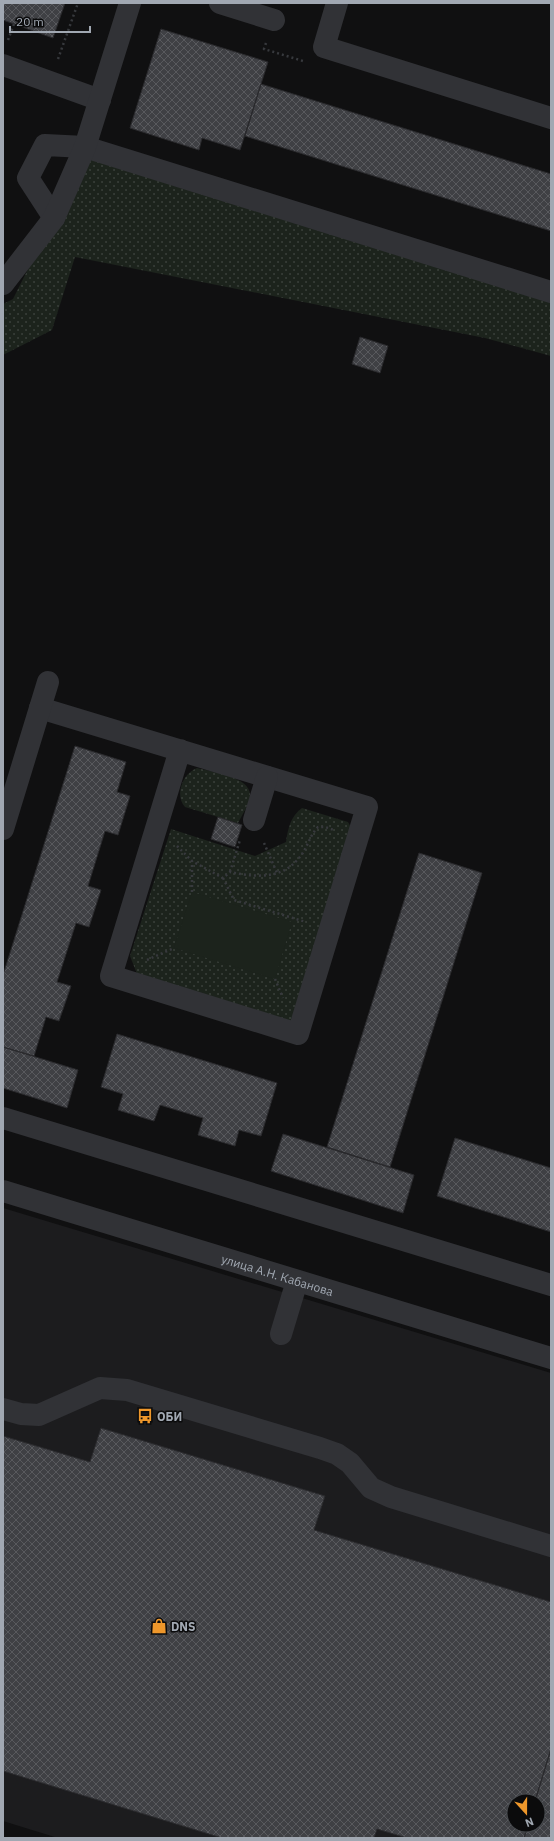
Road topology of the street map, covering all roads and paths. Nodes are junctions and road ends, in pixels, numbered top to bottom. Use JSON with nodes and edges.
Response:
{"nodes":[{"id":1,"x":78,"y":3,"type":"edge"},
{"id":2,"x":130,"y":3,"type":"edge"},
{"id":3,"x":220,"y":3,"type":"edge"},
{"id":4,"x":337,"y":3,"type":"edge"},
{"id":5,"x":274,"y":20,"type":"dead end"},
{"id":6,"x":14,"y":24,"type":"dead end"},
{"id":7,"x":3,"y":42,"type":"edge"},
{"id":8,"x":57,"y":61,"type":"dead end"},
{"id":9,"x":3,"y":65,"type":"edge"},
{"id":10,"x":100,"y":100,"type":"junction"},
{"id":11,"x":551,"y":118,"type":"edge"},
{"id":12,"x":85,"y":147,"type":"junction"},
{"id":13,"x":54,"y":218,"type":"junction"},
{"id":14,"x":4,"y":282,"type":"edge"},
{"id":15,"x":551,"y":292,"type":"edge"},
{"id":16,"x":48,"y":682,"type":"dead end"},
{"id":17,"x":40,"y":708,"type":"junction"},
{"id":18,"x":180,"y":750,"type":"junction"},
{"id":19,"x":267,"y":777,"type":"junction"},
{"id":20,"x":160,"y":817,"type":"junction"},
{"id":21,"x":254,"y":820,"type":"junction"},
{"id":22,"x":3,"y":830,"type":"edge"},
{"id":23,"x":339,"y":831,"type":"dead end"},
{"id":24,"x":192,"y":861,"type":"junction"},
{"id":25,"x":230,"y":872,"type":"junction"},
{"id":26,"x":277,"y":873,"type":"junction"},
{"id":27,"x":223,"y":878,"type":"junction"},
{"id":28,"x":192,"y":892,"type":"dead end"},
{"id":29,"x":294,"y":918,"type":"junction"},
{"id":30,"x":292,"y":922,"type":"dead end"},
{"id":31,"x":330,"y":929,"type":"junction"},
{"id":32,"x":3,"y":1118,"type":"edge"},
{"id":33,"x":3,"y":1191,"type":"edge"},
{"id":34,"x":298,"y":1281,"type":"junction"},
{"id":35,"x":551,"y":1285,"type":"edge"},
{"id":36,"x":281,"y":1334,"type":"dead end"},
{"id":37,"x":551,"y":1358,"type":"edge"},
{"id":38,"x":3,"y":1409,"type":"edge"},
{"id":39,"x":551,"y":1546,"type":"edge"}],
"edges":[{"from":1,"to":8,"type":"path"},
{"from":2,"to":10,"type":"street"},
{"from":3,"to":5,"type":"street"},
{"from":4,"to":11,"type":"street"},
{"from":6,"to":7,"type":"path"},
{"from":9,"to":10,"type":"street"},
{"from":10,"to":12,"type":"street"},
{"from":12,"to":13,"type":"street"},
{"from":12,"to":13,"type":"street"},
{"from":12,"to":15,"type":"street"},
{"from":13,"to":14,"type":"street"},
{"from":16,"to":17,"type":"street"},
{"from":17,"to":18,"type":"street"},
{"from":17,"to":22,"type":"street"},
{"from":18,"to":19,"type":"street"},
{"from":18,"to":20,"type":"street"},
{"from":19,"to":21,"type":"street"},
{"from":19,"to":31,"type":"street"},
{"from":20,"to":24,"type":"path"},
{"from":20,"to":31,"type":"street"},
{"from":21,"to":25,"type":"path"},
{"from":21,"to":26,"type":"path"},
{"from":23,"to":26,"type":"path"},
{"from":24,"to":27,"type":"path"},
{"from":24,"to":28,"type":"path"},
{"from":25,"to":26,"type":"path"},
{"from":25,"to":27,"type":"path"},
{"from":27,"to":29,"type":"path"},
{"from":29,"to":30,"type":"path"},
{"from":29,"to":31,"type":"path"},
{"from":32,"to":35,"type":"street"},
{"from":33,"to":34,"type":"street","name":"улица А.Н. Кабанова"},
{"from":34,"to":36,"type":"street"},
{"from":34,"to":37,"type":"street","name":"улица А.Н. Кабанова"},
{"from":38,"to":39,"type":"street"}]}
